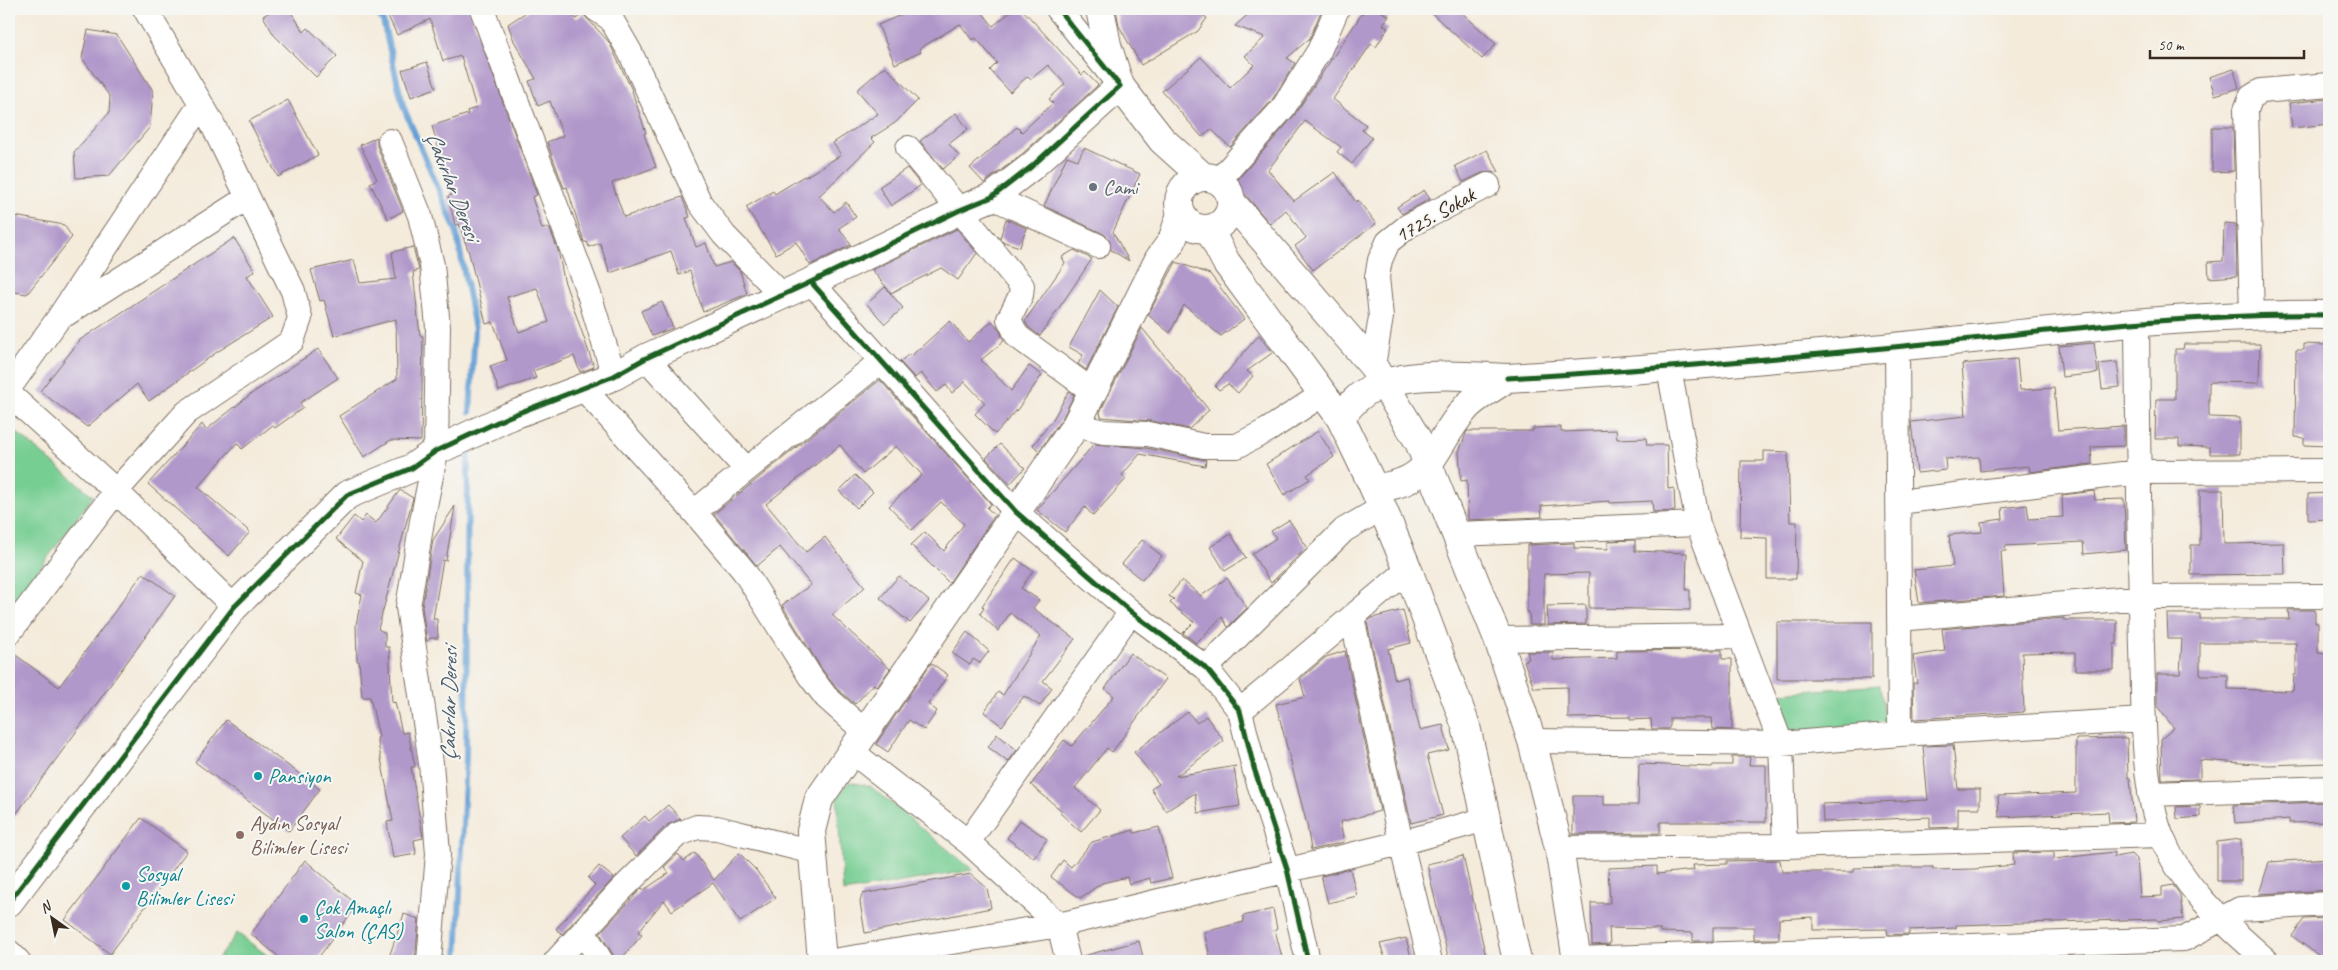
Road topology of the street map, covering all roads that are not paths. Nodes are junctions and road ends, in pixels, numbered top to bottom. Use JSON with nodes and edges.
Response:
{"nodes":[{"id":1,"x":145,"y":9,"type":"edge"},
{"id":2,"x":482,"y":9,"type":"edge"},
{"id":3,"x":596,"y":9,"type":"edge"},
{"id":4,"x":1058,"y":9,"type":"edge"},
{"id":5,"x":1100,"y":9,"type":"edge"},
{"id":6,"x":1337,"y":9,"type":"edge"},
{"id":7,"x":2329,"y":85,"type":"edge"},
{"id":8,"x":1120,"y":86,"type":"junction"},
{"id":9,"x":201,"y":104,"type":"junction"},
{"id":10,"x":390,"y":141,"type":"dead end"},
{"id":11,"x":908,"y":148,"type":"dead end"},
{"id":12,"x":1488,"y":185,"type":"dead end"},
{"id":13,"x":992,"y":197,"type":"junction"},
{"id":14,"x":247,"y":198,"type":"junction"},
{"id":15,"x":1203,"y":203,"type":"junction"},
{"id":16,"x":960,"y":210,"type":"junction"},
{"id":17,"x":1098,"y":246,"type":"dead end"},
{"id":18,"x":812,"y":282,"type":"junction"},
{"id":19,"x":782,"y":295,"type":"junction"},
{"id":20,"x":2252,"y":314,"type":"junction"},
{"id":21,"x":2329,"y":315,"type":"edge"},
{"id":22,"x":58,"y":319,"type":"junction"},
{"id":23,"x":2137,"y":322,"type":"junction"},
{"id":24,"x":1897,"y":347,"type":"junction"},
{"id":25,"x":646,"y":358,"type":"junction"},
{"id":26,"x":882,"y":362,"type":"junction"},
{"id":27,"x":1669,"y":369,"type":"junction"},
{"id":28,"x":1379,"y":374,"type":"junction"},
{"id":29,"x":614,"y":376,"type":"junction"},
{"id":30,"x":1507,"y":378,"type":"junction"},
{"id":31,"x":9,"y":388,"type":"edge"},
{"id":32,"x":584,"y":388,"type":"junction"},
{"id":33,"x":1092,"y":391,"type":"junction"},
{"id":34,"x":9,"y":394,"type":"edge"},
{"id":35,"x":1323,"y":394,"type":"junction"},
{"id":36,"x":1340,"y":417,"type":"junction"},
{"id":37,"x":1076,"y":425,"type":"junction"},
{"id":38,"x":436,"y":451,"type":"junction"},
{"id":39,"x":1428,"y":463,"type":"junction"},
{"id":40,"x":746,"y":470,"type":"junction"},
{"id":41,"x":2329,"y":471,"type":"edge"},
{"id":42,"x":2138,"y":472,"type":"junction"},
{"id":43,"x":116,"y":491,"type":"junction"},
{"id":44,"x":1378,"y":498,"type":"junction"},
{"id":45,"x":1899,"y":502,"type":"junction"},
{"id":46,"x":694,"y":512,"type":"junction"},
{"id":47,"x":1016,"y":512,"type":"junction"},
{"id":48,"x":1698,"y":524,"type":"junction"},
{"id":49,"x":1457,"y":534,"type":"junction"},
{"id":50,"x":1408,"y":570,"type":"junction"},
{"id":51,"x":2329,"y":596,"type":"edge"},
{"id":52,"x":2141,"y":597,"type":"junction"},
{"id":53,"x":234,"y":607,"type":"junction"},
{"id":54,"x":1131,"y":612,"type":"junction"},
{"id":55,"x":1352,"y":617,"type":"junction"},
{"id":56,"x":1899,"y":619,"type":"junction"},
{"id":57,"x":9,"y":633,"type":"edge"},
{"id":58,"x":1740,"y":636,"type":"junction"},
{"id":59,"x":1498,"y":639,"type":"junction"},
{"id":60,"x":1206,"y":668,"type":"junction"},
{"id":61,"x":1240,"y":711,"type":"junction"},
{"id":62,"x":2144,"y":720,"type":"junction"},
{"id":63,"x":1900,"y":734,"type":"junction"},
{"id":64,"x":858,"y":741,"type":"junction"},
{"id":65,"x":1532,"y":742,"type":"junction"},
{"id":66,"x":1781,"y":744,"type":"junction"},
{"id":67,"x":2329,"y":788,"type":"edge"},
{"id":68,"x":2150,"y":794,"type":"junction"},
{"id":69,"x":1486,"y":819,"type":"junction"},
{"id":70,"x":2161,"y":835,"type":"junction"},
{"id":71,"x":968,"y":842,"type":"junction"},
{"id":72,"x":1400,"y":843,"type":"junction"},
{"id":73,"x":1785,"y":846,"type":"junction"},
{"id":74,"x":1559,"y":848,"type":"junction"},
{"id":75,"x":813,"y":852,"type":"junction"},
{"id":76,"x":1286,"y":870,"type":"junction"},
{"id":77,"x":9,"y":902,"type":"edge"},
{"id":78,"x":2329,"y":904,"type":"edge"},
{"id":79,"x":2221,"y":921,"type":"junction"},
{"id":80,"x":1059,"y":925,"type":"junction"},
{"id":81,"x":584,"y":933,"type":"junction"},
{"id":82,"x":9,"y":952,"type":"edge"},
{"id":83,"x":1577,"y":960,"type":"edge"},
{"id":84,"x":18,"y":961,"type":"edge"},
{"id":85,"x":429,"y":961,"type":"edge"},
{"id":86,"x":556,"y":961,"type":"edge"},
{"id":87,"x":601,"y":961,"type":"edge"},
{"id":88,"x":822,"y":961,"type":"edge"},
{"id":89,"x":832,"y":961,"type":"edge"},
{"id":90,"x":1068,"y":961,"type":"edge"},
{"id":91,"x":1308,"y":961,"type":"edge"},
{"id":92,"x":1430,"y":961,"type":"edge"},
{"id":93,"x":1517,"y":961,"type":"edge"},
{"id":94,"x":2267,"y":961,"type":"edge"}],
"edges":[{"from":1,"to":9,"type":"street"},
{"from":2,"to":29,"type":"street"},
{"from":3,"to":19,"type":"street"},
{"from":4,"to":8,"type":"street"},
{"from":5,"to":8,"type":"street"},
{"from":6,"to":15,"type":"street"},
{"from":7,"to":20,"type":"street"},
{"from":8,"to":13,"type":"street"},
{"from":8,"to":15,"type":"street"},
{"from":9,"to":14,"type":"street"},
{"from":9,"to":22,"type":"street"},
{"from":10,"to":38,"type":"street"},
{"from":11,"to":16,"type":"street"},
{"from":12,"to":28,"type":"street","name":"1725. Sokak"},
{"from":13,"to":16,"type":"street"},
{"from":13,"to":17,"type":"street"},
{"from":14,"to":22,"type":"street"},
{"from":14,"to":43,"type":"street"},
{"from":15,"to":28,"type":"street"},
{"from":15,"to":33,"type":"street"},
{"from":15,"to":35,"type":"street"},
{"from":16,"to":18,"type":"street"},
{"from":16,"to":33,"type":"street"},
{"from":18,"to":19,"type":"street"},
{"from":18,"to":26,"type":"street"},
{"from":19,"to":25,"type":"street"},
{"from":20,"to":21,"type":"street"},
{"from":20,"to":23,"type":"street"},
{"from":22,"to":31,"type":"street"},
{"from":23,"to":24,"type":"street"},
{"from":23,"to":42,"type":"street"},
{"from":24,"to":27,"type":"street"},
{"from":24,"to":45,"type":"street"},
{"from":25,"to":29,"type":"street"},
{"from":25,"to":40,"type":"street"},
{"from":26,"to":40,"type":"street"},
{"from":26,"to":47,"type":"street"},
{"from":27,"to":30,"type":"street"},
{"from":27,"to":48,"type":"street"},
{"from":28,"to":30,"type":"street"},
{"from":28,"to":36,"type":"street"},
{"from":28,"to":39,"type":"street"},
{"from":29,"to":32,"type":"street"},
{"from":30,"to":39,"type":"street"},
{"from":32,"to":38,"type":"street"},
{"from":32,"to":46,"type":"street"},
{"from":33,"to":37,"type":"street"},
{"from":34,"to":43,"type":"street"},
{"from":35,"to":36,"type":"street"},
{"from":35,"to":37,"type":"street"},
{"from":36,"to":44,"type":"street"},
{"from":37,"to":47,"type":"street"},
{"from":38,"to":53,"type":"street"},
{"from":38,"to":85,"type":"street"},
{"from":39,"to":44,"type":"street"},
{"from":39,"to":49,"type":"street"},
{"from":40,"to":46,"type":"street"},
{"from":41,"to":42,"type":"street"},
{"from":42,"to":45,"type":"street"},
{"from":42,"to":52,"type":"street"},
{"from":43,"to":53,"type":"street"},
{"from":43,"to":57,"type":"street"},
{"from":44,"to":50,"type":"street"},
{"from":44,"to":60,"type":"street"},
{"from":45,"to":56,"type":"street"},
{"from":46,"to":64,"type":"street"},
{"from":47,"to":54,"type":"street"},
{"from":47,"to":64,"type":"street"},
{"from":48,"to":49,"type":"street"},
{"from":48,"to":58,"type":"street"},
{"from":49,"to":59,"type":"street"},
{"from":50,"to":55,"type":"street"},
{"from":50,"to":69,"type":"street"},
{"from":51,"to":52,"type":"street"},
{"from":52,"to":56,"type":"street"},
{"from":52,"to":62,"type":"street"},
{"from":53,"to":77,"type":"street"},
{"from":54,"to":60,"type":"street"},
{"from":54,"to":71,"type":"street"},
{"from":55,"to":61,"type":"street"},
{"from":55,"to":72,"type":"street"},
{"from":56,"to":63,"type":"street"},
{"from":58,"to":59,"type":"street"},
{"from":58,"to":66,"type":"street"},
{"from":59,"to":65,"type":"street"},
{"from":60,"to":61,"type":"street"},
{"from":61,"to":76,"type":"street"},
{"from":62,"to":63,"type":"street"},
{"from":62,"to":68,"type":"street"},
{"from":63,"to":66,"type":"street"},
{"from":64,"to":71,"type":"street"},
{"from":64,"to":75,"type":"street"},
{"from":65,"to":66,"type":"street"},
{"from":65,"to":74,"type":"street"},
{"from":66,"to":73,"type":"street"},
{"from":67,"to":68,"type":"street"},
{"from":68,"to":70,"type":"street"},
{"from":69,"to":72,"type":"street"},
{"from":69,"to":93,"type":"street"},
{"from":70,"to":73,"type":"street"},
{"from":70,"to":79,"type":"street"},
{"from":71,"to":80,"type":"street"},
{"from":72,"to":76,"type":"street"},
{"from":72,"to":92,"type":"street"},
{"from":73,"to":74,"type":"street"},
{"from":74,"to":83,"type":"street"},
{"from":75,"to":81,"type":"street"},
{"from":75,"to":88,"type":"street"},
{"from":76,"to":80,"type":"street"},
{"from":76,"to":91,"type":"street"},
{"from":78,"to":79,"type":"street"},
{"from":79,"to":83,"type":"street"},
{"from":79,"to":94,"type":"street"},
{"from":80,"to":89,"type":"street"},
{"from":80,"to":90,"type":"street"},
{"from":81,"to":86,"type":"street"},
{"from":81,"to":87,"type":"street"},
{"from":82,"to":84,"type":"street"}]}
